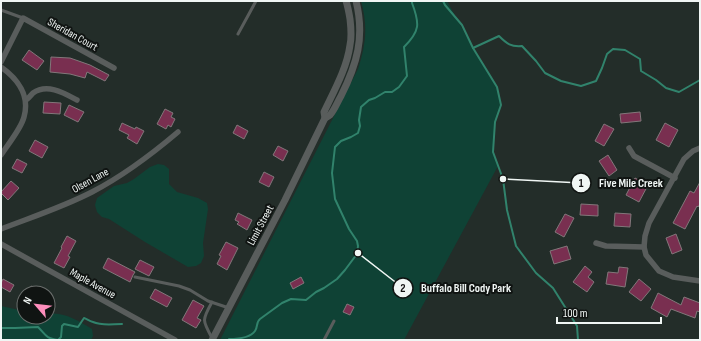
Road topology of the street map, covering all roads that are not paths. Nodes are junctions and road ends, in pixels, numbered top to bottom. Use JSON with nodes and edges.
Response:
{"nodes":[{"id":1,"x":256,"y":1,"type":"edge"},
{"id":2,"x":346,"y":1,"type":"edge"},
{"id":3,"x":356,"y":1,"type":"edge"},
{"id":4,"x":1,"y":10,"type":"edge"},
{"id":5,"x":23,"y":18,"type":"junction"},
{"id":6,"x":238,"y":34,"type":"dead end"},
{"id":7,"x":1,"y":62,"type":"edge"},
{"id":8,"x":1,"y":67,"type":"edge"},
{"id":9,"x":114,"y":68,"type":"dead end"},
{"id":10,"x":26,"y":100,"type":"junction"},
{"id":11,"x":77,"y":100,"type":"dead end"},
{"id":12,"x":325,"y":118,"type":"junction"},
{"id":13,"x":178,"y":132,"type":"dead end"},
{"id":14,"x":629,"y":148,"type":"dead end"},
{"id":15,"x":700,"y":148,"type":"edge"},
{"id":16,"x":1,"y":155,"type":"edge"},
{"id":17,"x":674,"y":178,"type":"junction"},
{"id":18,"x":1,"y":229,"type":"edge"},
{"id":19,"x":596,"y":243,"type":"dead end"},
{"id":20,"x":1,"y":244,"type":"edge"},
{"id":21,"x":644,"y":247,"type":"junction"},
{"id":22,"x":135,"y":277,"type":"dead end"},
{"id":23,"x":700,"y":281,"type":"edge"},
{"id":24,"x":212,"y":302,"type":"junction"},
{"id":25,"x":229,"y":308,"type":"junction"},
{"id":26,"x":334,"y":321,"type":"dead end"},
{"id":27,"x":175,"y":340,"type":"edge"},
{"id":28,"x":212,"y":340,"type":"edge"},
{"id":29,"x":324,"y":340,"type":"edge"}],
"edges":[{"from":1,"to":6,"type":"lane"},
{"from":2,"to":12,"type":"street","name":"Limit Street"},
{"from":3,"to":12,"type":"street","name":"Limit Street"},
{"from":4,"to":5,"type":"lane"},
{"from":5,"to":7,"type":"street"},
{"from":5,"to":9,"type":"street","name":"Sheridan Court"},
{"from":8,"to":10,"type":"street"},
{"from":10,"to":11,"type":"street"},
{"from":10,"to":16,"type":"street"},
{"from":12,"to":25,"type":"street","name":"Limit Street"},
{"from":13,"to":18,"type":"street","name":"Olsen Lane"},
{"from":14,"to":17,"type":"street"},
{"from":15,"to":17,"type":"street"},
{"from":17,"to":21,"type":"street"},
{"from":19,"to":21,"type":"street"},
{"from":20,"to":27,"type":"street","name":"Maple Avenue"},
{"from":21,"to":23,"type":"street"},
{"from":22,"to":24,"type":"lane"},
{"from":24,"to":25,"type":"lane"},
{"from":24,"to":28,"type":"lane"},
{"from":25,"to":28,"type":"street","name":"Limit Street"},
{"from":26,"to":29,"type":"lane"}]}
